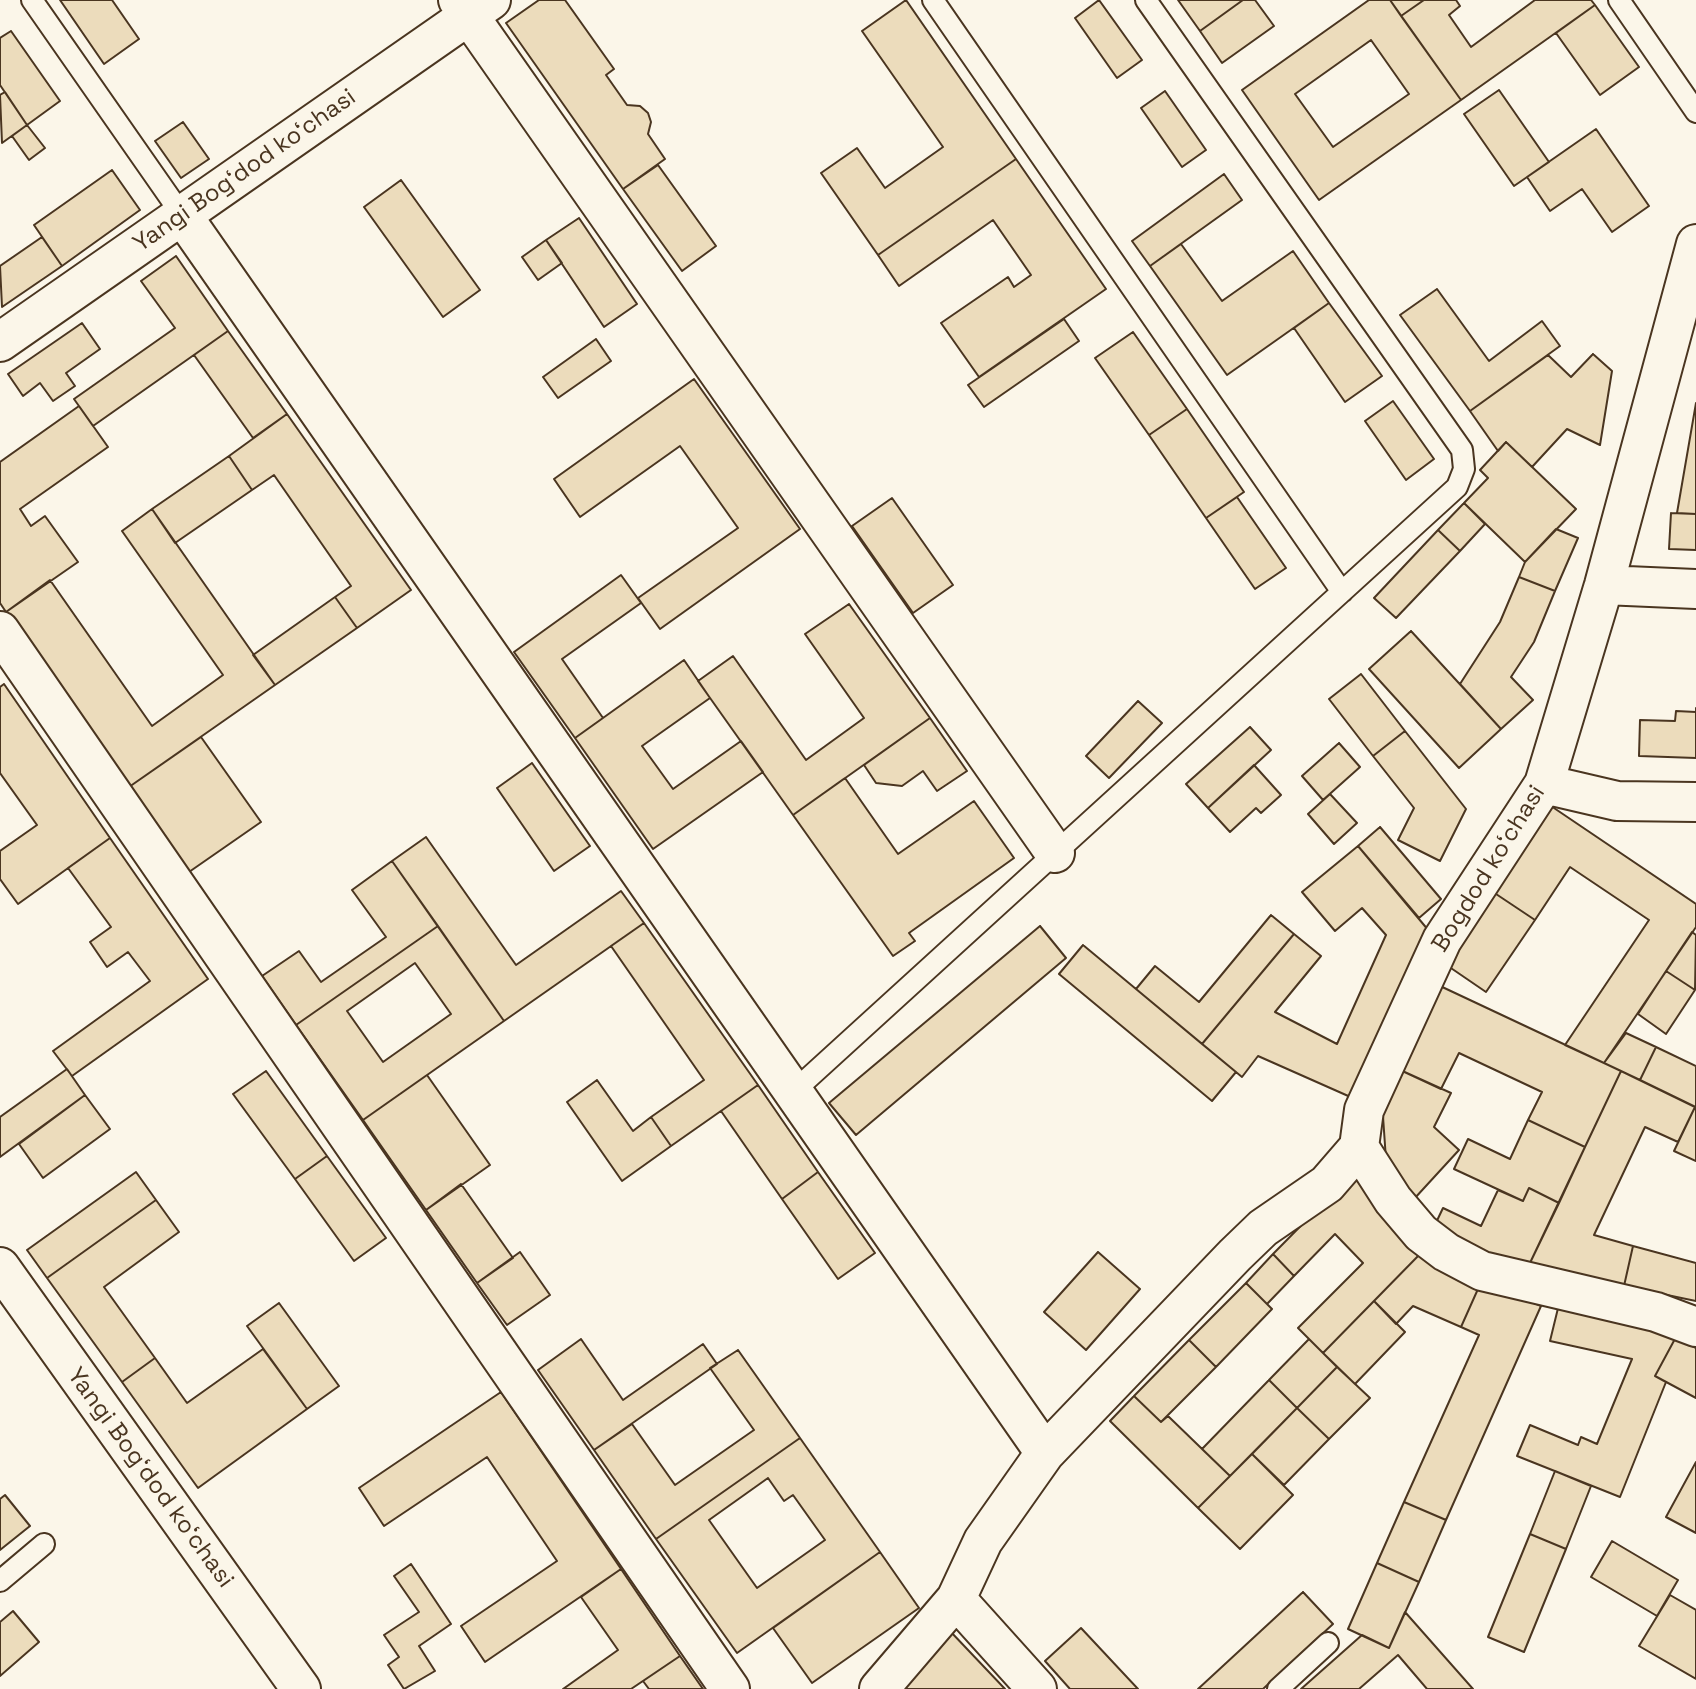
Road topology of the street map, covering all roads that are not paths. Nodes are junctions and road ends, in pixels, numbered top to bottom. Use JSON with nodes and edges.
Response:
{"nodes":[{"id":1,"x":32,"y":0,"type":"edge"},
{"id":2,"x":933,"y":0,"type":"edge"},
{"id":3,"x":1146,"y":0,"type":"edge"},
{"id":4,"x":1619,"y":0,"type":"edge"},
{"id":5,"x":473,"y":5,"type":"edge"},
{"id":6,"x":1696,"y":112,"type":"edge"},
{"id":7,"x":182,"y":215,"type":"junction"},
{"id":8,"x":1696,"y":244,"type":"edge"},
{"id":9,"x":0,"y":342,"type":"edge"},
{"id":10,"x":1604,"y":585,"type":"junction"},
{"id":11,"x":1696,"y":589,"type":"edge"},
{"id":12,"x":1342,"y":592,"type":"junction"},
{"id":13,"x":0,"y":631,"type":"edge"},
{"id":14,"x":1544,"y":784,"type":"junction"},
{"id":15,"x":1696,"y":802,"type":"edge"},
{"id":16,"x":1055,"y":853,"type":"junction"},
{"id":17,"x":793,"y":1092,"type":"junction"},
{"id":18,"x":1359,"y":1147,"type":"junction"},
{"id":19,"x":0,"y":1267,"type":"edge"},
{"id":20,"x":1696,"y":1327,"type":"edge"},
{"id":21,"x":1045,"y":1453,"type":"junction"},
{"id":22,"x":44,"y":1544,"type":"dead end"},
{"id":23,"x":0,"y":1581,"type":"edge"},
{"id":24,"x":956,"y":1599,"type":"junction"},
{"id":25,"x":1328,"y":1643,"type":"dead end"},
{"id":26,"x":301,"y":1689,"type":"edge"},
{"id":27,"x":730,"y":1689,"type":"edge"},
{"id":28,"x":879,"y":1689,"type":"edge"},
{"id":29,"x":1037,"y":1689,"type":"edge"},
{"id":30,"x":1278,"y":1689,"type":"edge"}],
"edges":[{"from":1,"to":7,"type":"lane"},
{"from":2,"to":12,"type":"lane"},
{"from":3,"to":12,"type":"lane"},
{"from":4,"to":6,"type":"lane"},
{"from":5,"to":7,"type":"street","name":"Yangi Bogʻdod koʻchasi"},
{"from":5,"to":16,"type":"street"},
{"from":7,"to":9,"type":"street","name":"Yangi Bogʻdod koʻchasi"},
{"from":7,"to":17,"type":"street"},
{"from":8,"to":10,"type":"street","name":"Bogdod koʻchasi"},
{"from":10,"to":11,"type":"street"},
{"from":10,"to":14,"type":"street","name":"Bogdod koʻchasi"},
{"from":12,"to":16,"type":"lane"},
{"from":13,"to":27,"type":"street"},
{"from":14,"to":15,"type":"street"},
{"from":14,"to":18,"type":"street","name":"Bogdod koʻchasi"},
{"from":16,"to":17,"type":"lane"},
{"from":17,"to":21,"type":"street"},
{"from":18,"to":20,"type":"street"},
{"from":18,"to":21,"type":"street"},
{"from":19,"to":26,"type":"street","name":"Yangi Bogʻdod koʻchasi"},
{"from":21,"to":24,"type":"street"},
{"from":22,"to":23,"type":"lane"},
{"from":24,"to":28,"type":"street"},
{"from":24,"to":29,"type":"street"},
{"from":25,"to":30,"type":"lane"}]}
